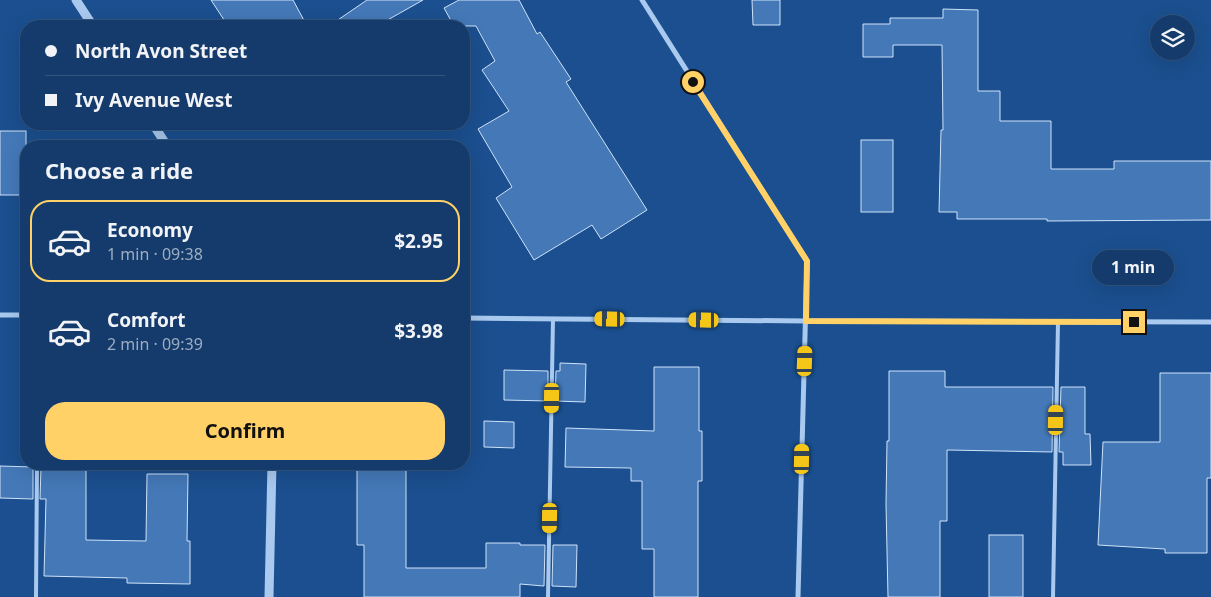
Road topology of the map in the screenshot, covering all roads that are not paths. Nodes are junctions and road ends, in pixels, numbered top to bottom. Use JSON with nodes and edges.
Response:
{"nodes":[{"id":1,"x":76,"y":0,"type":"edge"},
{"id":2,"x":642,"y":0,"type":"edge"},
{"id":3,"x":88,"y":20,"type":"edge"},
{"id":4,"x":0,"y":315,"type":"edge"},
{"id":5,"x":20,"y":315,"type":"edge"},
{"id":6,"x":470,"y":318,"type":"edge"},
{"id":7,"x":553,"y":319,"type":"junction"},
{"id":8,"x":806,"y":321,"type":"junction"},
{"id":9,"x":1058,"y":322,"type":"junction"},
{"id":10,"x":1211,"y":322,"type":"edge"},
{"id":11,"x":37,"y":470,"type":"edge"},
{"id":12,"x":272,"y":470,"type":"edge"},
{"id":13,"x":36,"y":597,"type":"edge"},
{"id":14,"x":269,"y":597,"type":"edge"},
{"id":15,"x":548,"y":597,"type":"edge"},
{"id":16,"x":798,"y":597,"type":"edge"},
{"id":17,"x":1053,"y":597,"type":"edge"}],
"edges":[{"from":1,"to":3,"type":"street"},
{"from":2,"to":8,"type":"street"},
{"from":4,"to":5,"type":"street"},
{"from":6,"to":7,"type":"street"},
{"from":7,"to":8,"type":"street"},
{"from":7,"to":15,"type":"lane"},
{"from":8,"to":9,"type":"street"},
{"from":8,"to":16,"type":"street"},
{"from":9,"to":10,"type":"street"},
{"from":9,"to":17,"type":"lane"},
{"from":11,"to":13,"type":"lane"},
{"from":12,"to":14,"type":"street"}]}
